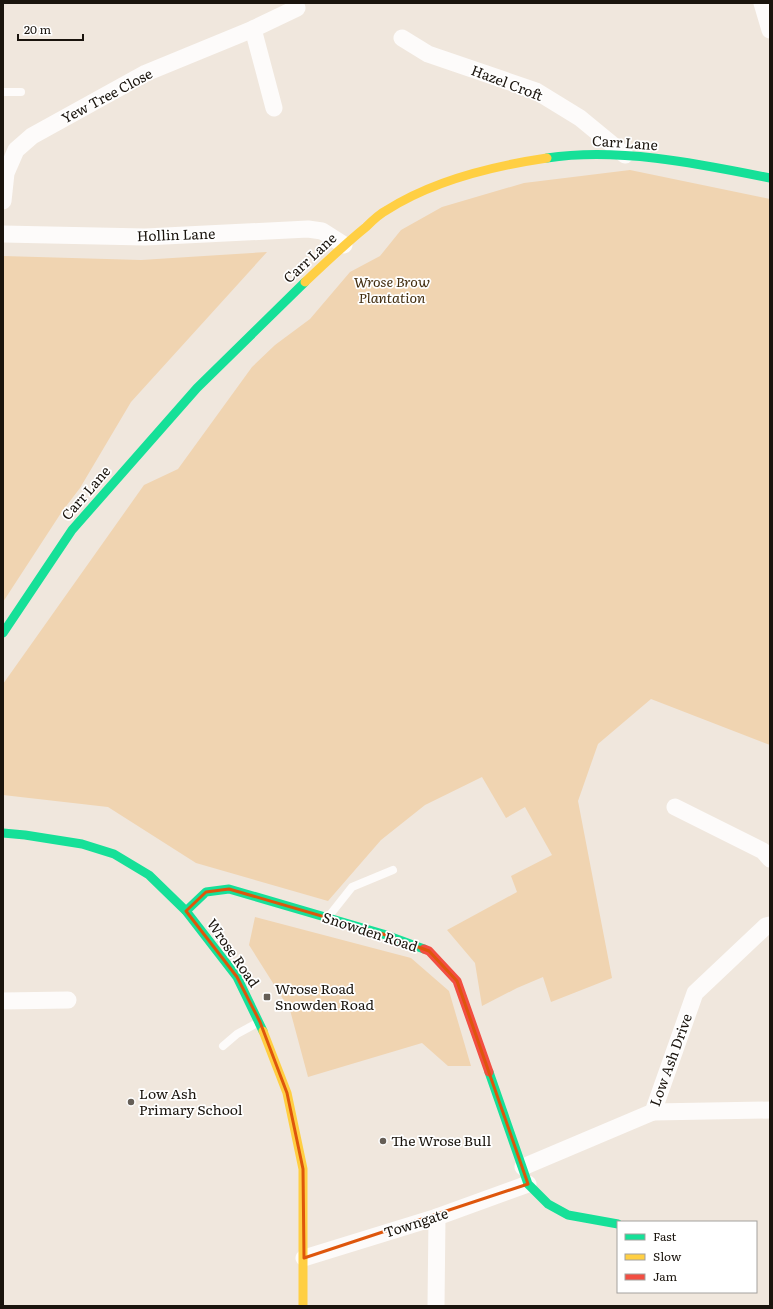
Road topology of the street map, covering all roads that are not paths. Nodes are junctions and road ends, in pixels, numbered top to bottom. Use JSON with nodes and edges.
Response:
{"nodes":[{"id":1,"x":762,"y":3,"type":"edge"},
{"id":2,"x":297,"y":8,"type":"dead end"},
{"id":3,"x":253,"y":29,"type":"junction"},
{"id":4,"x":770,"y":30,"type":"edge"},
{"id":5,"x":402,"y":38,"type":"dead end"},
{"id":6,"x":3,"y":92,"type":"edge"},
{"id":7,"x":21,"y":92,"type":"dead end"},
{"id":8,"x":274,"y":108,"type":"dead end"},
{"id":9,"x":625,"y":154,"type":"junction"},
{"id":10,"x":770,"y":178,"type":"edge"},
{"id":11,"x":3,"y":202,"type":"edge"},
{"id":12,"x":3,"y":234,"type":"edge"},
{"id":13,"x":344,"y":245,"type":"junction"},
{"id":14,"x":3,"y":633,"type":"edge"},
{"id":15,"x":675,"y":807,"type":"dead end"},
{"id":16,"x":3,"y":833,"type":"edge"},
{"id":17,"x":770,"y":859,"type":"edge"},
{"id":18,"x":393,"y":870,"type":"dead end"},
{"id":19,"x":186,"y":911,"type":"junction"},
{"id":20,"x":328,"y":918,"type":"junction"},
{"id":21,"x":770,"y":925,"type":"edge"},
{"id":22,"x":68,"y":1000,"type":"dead end"},
{"id":23,"x":3,"y":1001,"type":"edge"},
{"id":24,"x":260,"y":1022,"type":"junction"},
{"id":25,"x":223,"y":1046,"type":"dead end"},
{"id":26,"x":770,"y":1110,"type":"edge"},
{"id":27,"x":653,"y":1112,"type":"junction"},
{"id":28,"x":523,"y":1167,"type":"junction"},
{"id":29,"x":528,"y":1184,"type":"junction"},
{"id":30,"x":437,"y":1217,"type":"junction"},
{"id":31,"x":617,"y":1224,"type":"edge"},
{"id":32,"x":304,"y":1258,"type":"junction"},
{"id":33,"x":303,"y":1306,"type":"edge"},
{"id":34,"x":436,"y":1306,"type":"edge"}],
"edges":[{"from":1,"to":4,"type":"street"},
{"from":2,"to":3,"type":"street","name":"Yew Tree Close"},
{"from":3,"to":8,"type":"street"},
{"from":3,"to":11,"type":"street","name":"Yew Tree Close"},
{"from":5,"to":9,"type":"street","name":"Hazel Croft"},
{"from":6,"to":7,"type":"lane"},
{"from":9,"to":10,"type":"street","name":"Carr Lane"},
{"from":9,"to":13,"type":"street","name":"Carr Lane"},
{"from":12,"to":13,"type":"street","name":"Hollin Lane"},
{"from":13,"to":14,"type":"street","name":"Carr Lane"},
{"from":15,"to":17,"type":"street"},
{"from":16,"to":19,"type":"street","name":"Wrose Road"},
{"from":18,"to":20,"type":"lane"},
{"from":19,"to":20,"type":"street","name":"Snowden Road"},
{"from":19,"to":24,"type":"street","name":"Wrose Road"},
{"from":20,"to":28,"type":"street","name":"Snowden Road"},
{"from":21,"to":27,"type":"street","name":"Low Ash Drive"},
{"from":22,"to":23,"type":"street"},
{"from":24,"to":25,"type":"lane"},
{"from":24,"to":32,"type":"street","name":"Wrose Road"},
{"from":26,"to":27,"type":"street"},
{"from":27,"to":28,"type":"street","name":"Low Ash Drive"},
{"from":28,"to":29,"type":"street","name":"Snowden Road"},
{"from":29,"to":30,"type":"street","name":"Towngate"},
{"from":29,"to":31,"type":"street"},
{"from":30,"to":32,"type":"street","name":"Towngate"},
{"from":30,"to":34,"type":"street"},
{"from":32,"to":33,"type":"street","name":"Wrose Road"}]}
